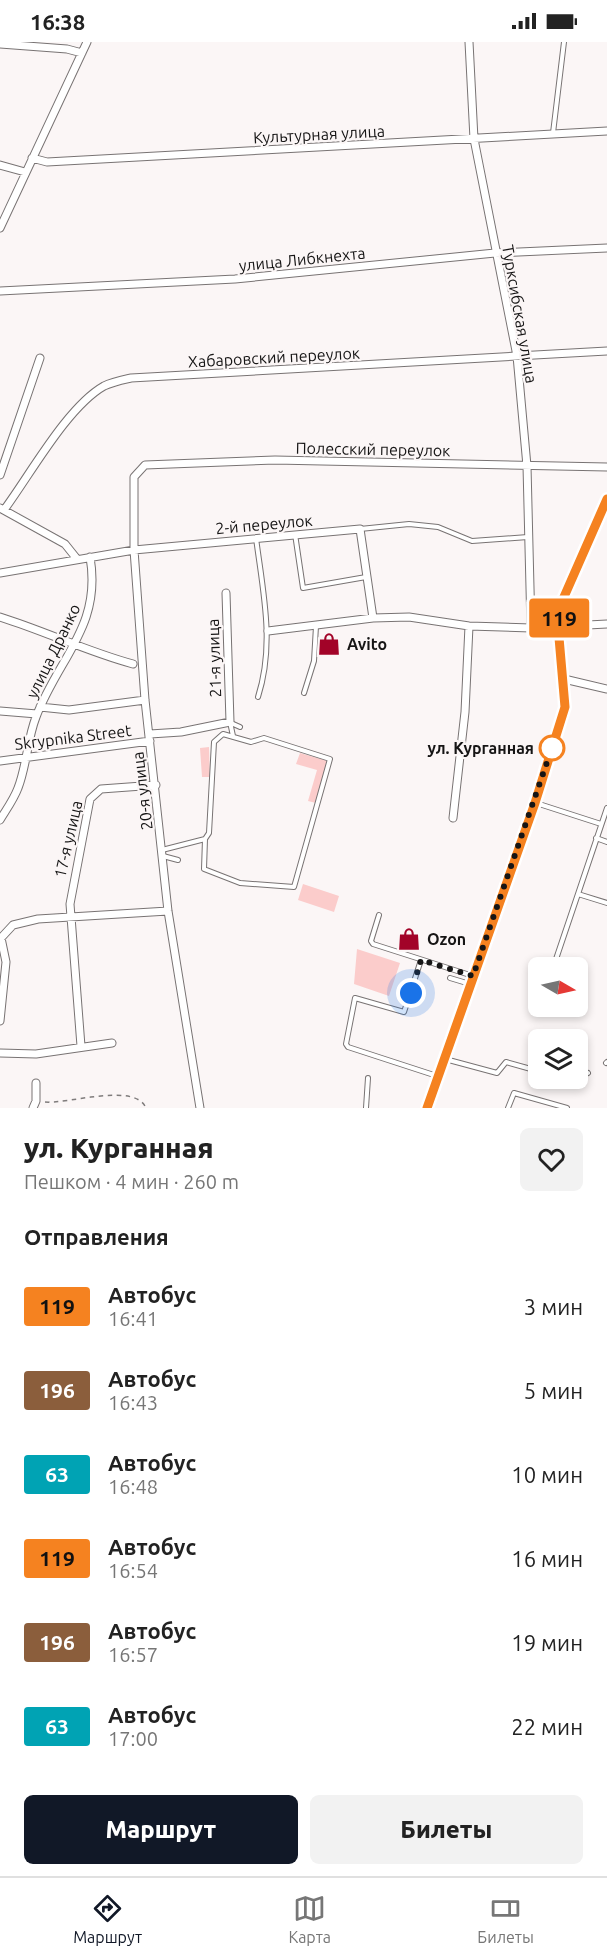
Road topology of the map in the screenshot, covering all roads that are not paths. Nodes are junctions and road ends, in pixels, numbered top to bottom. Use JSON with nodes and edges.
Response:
{"nodes":[{"id":1,"x":87,"y":42,"type":"edge"},
{"id":2,"x":469,"y":42,"type":"edge"},
{"id":3,"x":564,"y":42,"type":"edge"},
{"id":4,"x":0,"y":44,"type":"edge"},
{"id":5,"x":82,"y":53,"type":"junction"},
{"id":6,"x":607,"y":131,"type":"edge"},
{"id":7,"x":553,"y":134,"type":"junction"},
{"id":8,"x":474,"y":139,"type":"junction"},
{"id":9,"x":32,"y":158,"type":"junction"},
{"id":10,"x":0,"y":165,"type":"edge"},
{"id":11,"x":25,"y":172,"type":"junction"},
{"id":12,"x":0,"y":228,"type":"edge"},
{"id":13,"x":607,"y":248,"type":"edge"},
{"id":14,"x":495,"y":254,"type":"junction"},
{"id":15,"x":0,"y":291,"type":"edge"},
{"id":16,"x":607,"y":351,"type":"edge"},
{"id":17,"x":517,"y":356,"type":"junction"},
{"id":18,"x":40,"y":358,"type":"dead end"},
{"id":19,"x":527,"y":466,"type":"junction"},
{"id":20,"x":607,"y":467,"type":"edge"},
{"id":21,"x":139,"y":469,"type":"joint"},
{"id":22,"x":0,"y":475,"type":"edge"},
{"id":23,"x":607,"y":500,"type":"edge"},
{"id":24,"x":2,"y":509,"type":"edge"},
{"id":25,"x":360,"y":529,"type":"junction"},
{"id":26,"x":295,"y":534,"type":"junction"},
{"id":27,"x":256,"y":537,"type":"junction"},
{"id":28,"x":529,"y":537,"type":"junction"},
{"id":29,"x":134,"y":550,"type":"junction"},
{"id":30,"x":90,"y":557,"type":"junction"},
{"id":31,"x":77,"y":559,"type":"junction"},
{"id":32,"x":0,"y":573,"type":"edge"},
{"id":33,"x":367,"y":577,"type":"junction"},
{"id":34,"x":226,"y":593,"type":"dead end"},
{"id":35,"x":0,"y":617,"type":"edge"},
{"id":36,"x":373,"y":618,"type":"junction"},
{"id":37,"x":607,"y":624,"type":"edge"},
{"id":38,"x":316,"y":625,"type":"junction"},
{"id":39,"x":469,"y":626,"type":"junction"},
{"id":40,"x":558,"y":626,"type":"junction"},
{"id":41,"x":531,"y":628,"type":"junction"},
{"id":42,"x":268,"y":632,"type":"junction"},
{"id":43,"x":75,"y":643,"type":"junction"},
{"id":44,"x":134,"y":664,"type":"dead end"},
{"id":45,"x":564,"y":679,"type":"junction"},
{"id":46,"x":607,"y":689,"type":"edge"},
{"id":47,"x":304,"y":693,"type":"dead end"},
{"id":48,"x":258,"y":697,"type":"dead end"},
{"id":49,"x":145,"y":700,"type":"junction"},
{"id":50,"x":0,"y":711,"type":"edge"},
{"id":51,"x":39,"y":711,"type":"junction"},
{"id":52,"x":230,"y":722,"type":"junction"},
{"id":53,"x":240,"y":727,"type":"dead end"},
{"id":54,"x":233,"y":737,"type":"junction"},
{"id":55,"x":150,"y":738,"type":"junction"},
{"id":56,"x":27,"y":756,"type":"junction"},
{"id":57,"x":0,"y":761,"type":"edge"},
{"id":58,"x":156,"y":785,"type":"junction"},
{"id":59,"x":535,"y":803,"type":"junction"},
{"id":60,"x":607,"y":808,"type":"edge"},
{"id":61,"x":453,"y":818,"type":"dead end"},
{"id":62,"x":0,"y":820,"type":"edge"},
{"id":63,"x":601,"y":824,"type":"junction"},
{"id":64,"x":596,"y":838,"type":"junction"},
{"id":65,"x":205,"y":839,"type":"junction"},
{"id":66,"x":607,"y":842,"type":"edge"},
{"id":67,"x":162,"y":853,"type":"junction"},
{"id":68,"x":178,"y":860,"type":"dead end"},
{"id":69,"x":578,"y":894,"type":"junction"},
{"id":70,"x":607,"y":903,"type":"edge"},
{"id":71,"x":168,"y":911,"type":"junction"},
{"id":72,"x":379,"y":915,"type":"dead end"},
{"id":73,"x":71,"y":918,"type":"junction"},
{"id":74,"x":0,"y":938,"type":"edge"},
{"id":75,"x":557,"y":957,"type":"edge"},
{"id":76,"x":421,"y":960,"type":"junction"},
{"id":77,"x":450,"y":978,"type":"dead end"},
{"id":78,"x":472,"y":980,"type":"junction"},
{"id":79,"x":0,"y":1021,"type":"edge"},
{"id":80,"x":112,"y":1043,"type":"dead end"},
{"id":81,"x":81,"y":1046,"type":"junction"},
{"id":82,"x":0,"y":1053,"type":"edge"},
{"id":83,"x":444,"y":1059,"type":"junction"},
{"id":84,"x":528,"y":1068,"type":"edge"},
{"id":85,"x":438,"y":1076,"type":"junction"},
{"id":86,"x":368,"y":1078,"type":"dead end"},
{"id":87,"x":36,"y":1083,"type":"dead end"},
{"id":88,"x":35,"y":1105,"type":"edge"},
{"id":89,"x":200,"y":1108,"type":"edge"},
{"id":90,"x":366,"y":1108,"type":"edge"},
{"id":91,"x":427,"y":1108,"type":"edge"},
{"id":92,"x":508,"y":1108,"type":"edge"},
{"id":93,"x":567,"y":1108,"type":"edge"}],
"edges":[{"from":1,"to":5,"type":"street"},
{"from":2,"to":8,"type":"street","name":"Турксибская улица"},
{"from":3,"to":7,"type":"lane"},
{"from":4,"to":5,"type":"street"},
{"from":5,"to":9,"type":"street"},
{"from":6,"to":7,"type":"street","name":"Культурная улица"},
{"from":7,"to":8,"type":"street","name":"Культурная улица"},
{"from":8,"to":9,"type":"street","name":"Культурная улица"},
{"from":8,"to":14,"type":"street","name":"Турксибская улица"},
{"from":9,"to":11,"type":"street"},
{"from":10,"to":11,"type":"street"},
{"from":11,"to":12,"type":"street"},
{"from":13,"to":14,"type":"street","name":"улица Либкнехта"},
{"from":14,"to":15,"type":"street","name":"улица Либкнехта"},
{"from":14,"to":17,"type":"street","name":"Турксибская улица"},
{"from":16,"to":17,"type":"street","name":"Хабаровский переулок"},
{"from":17,"to":19,"type":"street","name":"Турксибская улица"},
{"from":17,"to":24,"type":"street","name":"Хабаровский переулок"},
{"from":18,"to":22,"type":"street"},
{"from":19,"to":20,"type":"street","name":"Полесский переулок"},
{"from":19,"to":21,"type":"street","name":"Полесский переулок"},
{"from":19,"to":28,"type":"street","name":"Турксибская улица"},
{"from":21,"to":29,"type":"street","name":"20-я улица"},
{"from":23,"to":40,"type":"main road"},
{"from":24,"to":31,"type":"street"},
{"from":25,"to":26,"type":"street","name":"2-й переулок"},
{"from":25,"to":28,"type":"lane","name":"2-й переулок"},
{"from":25,"to":33,"type":"street"},
{"from":26,"to":27,"type":"street","name":"2-й переулок"},
{"from":26,"to":33,"type":"lane"},
{"from":27,"to":29,"type":"street","name":"2-й переулок"},
{"from":27,"to":42,"type":"lane"},
{"from":28,"to":41,"type":"street","name":"Турксибская улица"},
{"from":29,"to":30,"type":"street","name":"2-й переулок"},
{"from":29,"to":49,"type":"street","name":"20-я улица"},
{"from":30,"to":31,"type":"street","name":"2-й переулок"},
{"from":30,"to":43,"type":"street","name":"улица Дранко"},
{"from":31,"to":32,"type":"street","name":"2-й переулок"},
{"from":33,"to":36,"type":"street"},
{"from":34,"to":52,"type":"street","name":"21-я улица"},
{"from":35,"to":43,"type":"street"},
{"from":36,"to":38,"type":"street"},
{"from":36,"to":39,"type":"street"},
{"from":37,"to":40,"type":"street"},
{"from":38,"to":42,"type":"street"},
{"from":38,"to":47,"type":"lane"},
{"from":39,"to":41,"type":"street"},
{"from":39,"to":61,"type":"street"},
{"from":40,"to":41,"type":"street"},
{"from":40,"to":45,"type":"main road"},
{"from":42,"to":48,"type":"lane"},
{"from":43,"to":44,"type":"street"},
{"from":43,"to":51,"type":"street","name":"улица Дранко"},
{"from":45,"to":46,"type":"street"},
{"from":45,"to":59,"type":"main road"},
{"from":49,"to":51,"type":"street"},
{"from":49,"to":55,"type":"street","name":"20-я улица"},
{"from":50,"to":51,"type":"street"},
{"from":51,"to":56,"type":"street","name":"улица Дранко"},
{"from":52,"to":53,"type":"lane"},
{"from":52,"to":54,"type":"lane"},
{"from":52,"to":55,"type":"street","name":"Skrypnika Street"},
{"from":54,"to":65,"type":"lane"},
{"from":54,"to":65,"type":"lane"},
{"from":55,"to":56,"type":"street","name":"Skrypnika Street"},
{"from":55,"to":58,"type":"street","name":"20-я улица"},
{"from":56,"to":57,"type":"street","name":"Skrypnika Street"},
{"from":56,"to":62,"type":"street","name":"улица Дранко"},
{"from":58,"to":67,"type":"street","name":"20-я улица"},
{"from":58,"to":73,"type":"street","name":"17-я улица"},
{"from":59,"to":63,"type":"lane"},
{"from":59,"to":78,"type":"main road"},
{"from":60,"to":63,"type":"lane"},
{"from":63,"to":64,"type":"lane"},
{"from":64,"to":66,"type":"lane"},
{"from":64,"to":69,"type":"lane"},
{"from":65,"to":67,"type":"lane"},
{"from":67,"to":68,"type":"lane"},
{"from":67,"to":71,"type":"street","name":"20-я улица"},
{"from":69,"to":70,"type":"lane"},
{"from":69,"to":75,"type":"lane"},
{"from":71,"to":73,"type":"street"},
{"from":71,"to":89,"type":"street","name":"20-я улица"},
{"from":72,"to":76,"type":"lane"},
{"from":73,"to":74,"type":"street"},
{"from":73,"to":81,"type":"street","name":"17-я улица"},
{"from":74,"to":79,"type":"street"},
{"from":76,"to":78,"type":"lane"},
{"from":76,"to":85,"type":"lane"},
{"from":77,"to":78,"type":"lane"},
{"from":78,"to":83,"type":"main road"},
{"from":80,"to":81,"type":"street"},
{"from":81,"to":82,"type":"street"},
{"from":83,"to":84,"type":"lane"},
{"from":83,"to":85,"type":"main road"},
{"from":85,"to":91,"type":"main road"},
{"from":86,"to":90,"type":"lane"},
{"from":87,"to":88,"type":"street"},
{"from":92,"to":93,"type":"lane"}]}
